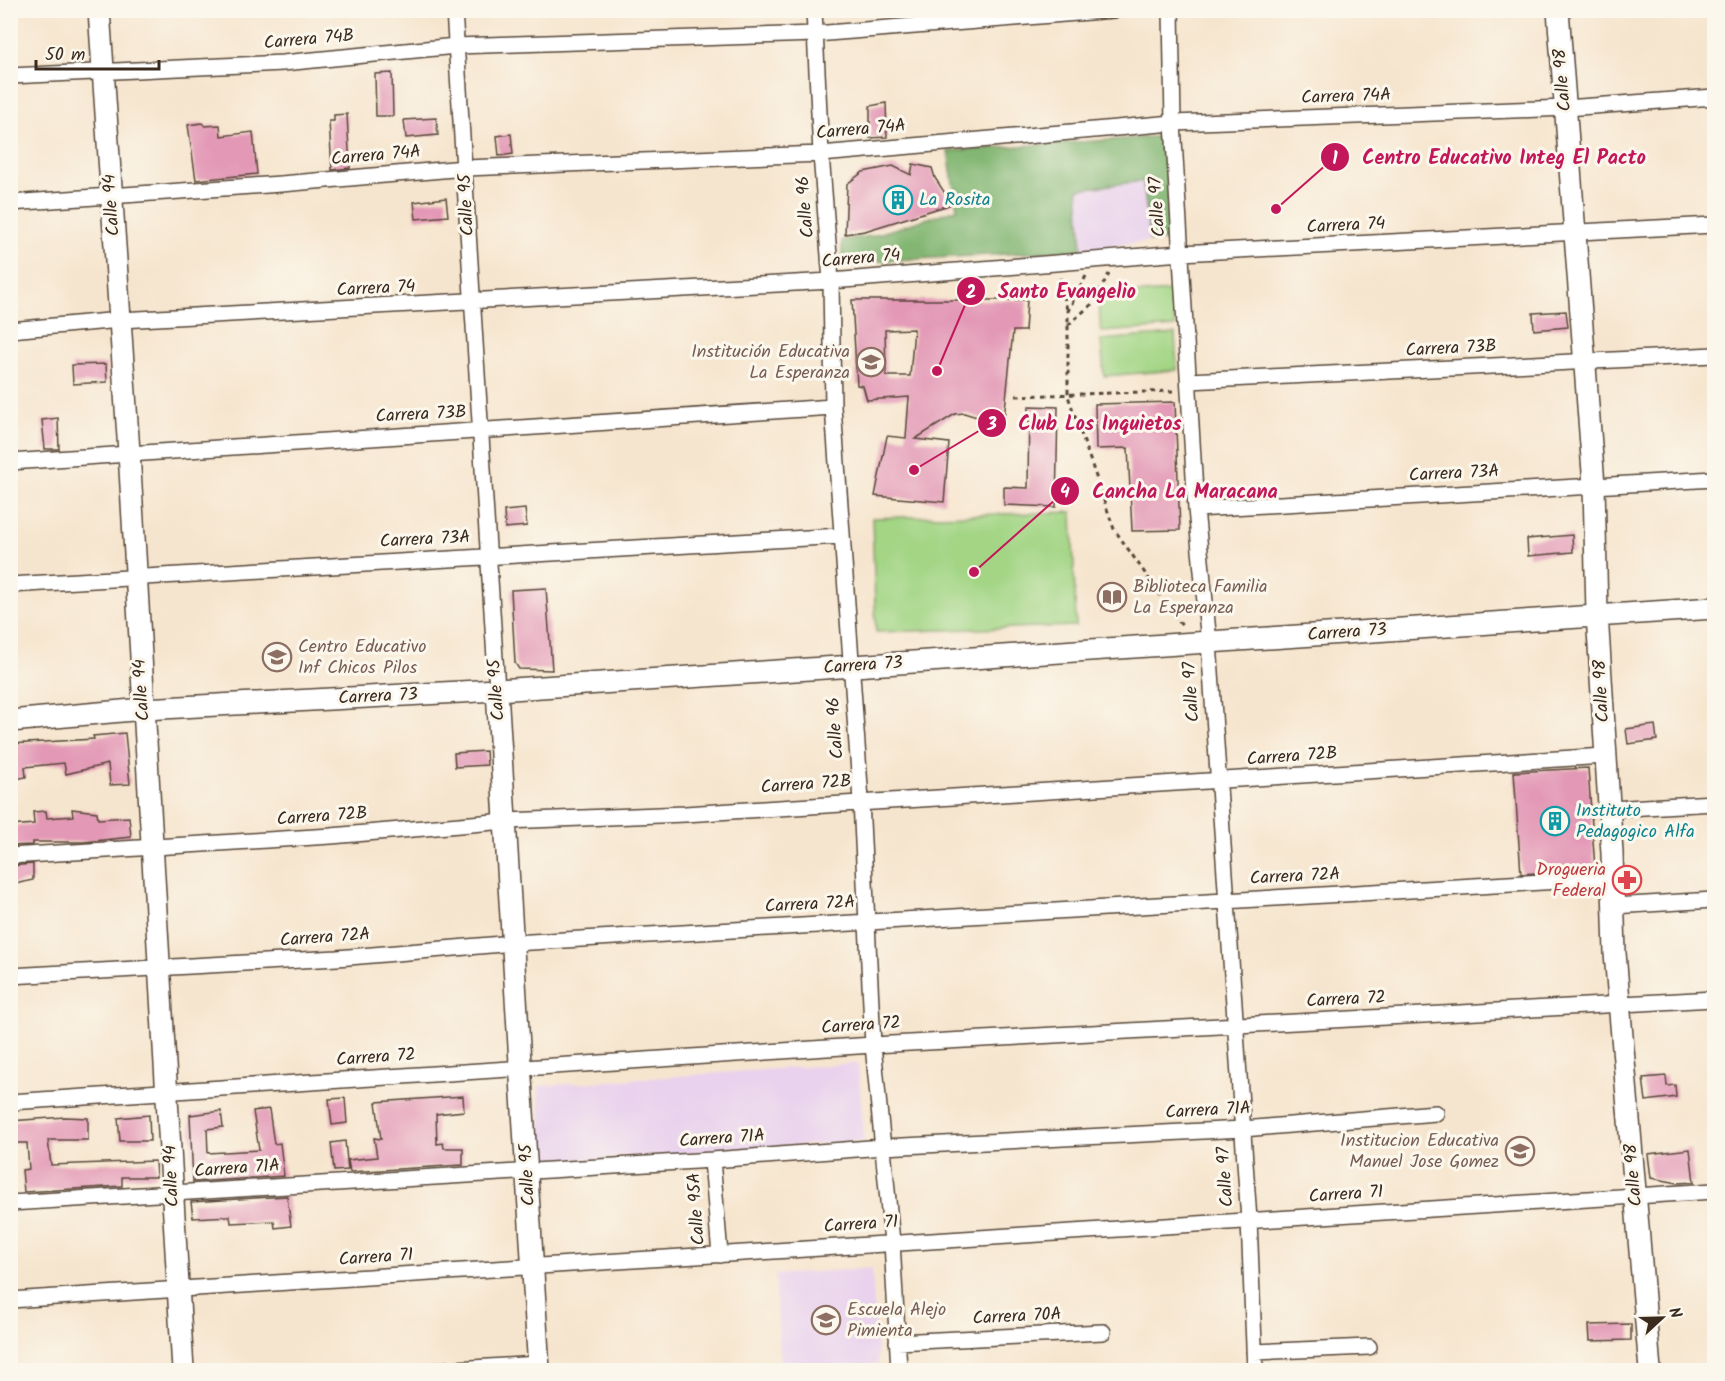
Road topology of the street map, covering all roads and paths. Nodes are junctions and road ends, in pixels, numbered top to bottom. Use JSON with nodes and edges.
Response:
{"nodes":[{"id":1,"x":99,"y":10,"type":"edge"},
{"id":2,"x":454,"y":10,"type":"edge"},
{"id":3,"x":814,"y":10,"type":"edge"},
{"id":4,"x":1114,"y":10,"type":"edge"},
{"id":5,"x":1172,"y":10,"type":"edge"},
{"id":6,"x":1558,"y":10,"type":"edge"},
{"id":7,"x":815,"y":34,"type":"junction"},
{"id":8,"x":456,"y":46,"type":"junction"},
{"id":9,"x":103,"y":69,"type":"junction"},
{"id":10,"x":10,"y":75,"type":"edge"},
{"id":11,"x":1714,"y":97,"type":"edge"},
{"id":12,"x":1566,"y":108,"type":"junction"},
{"id":13,"x":1173,"y":123,"type":"junction"},
{"id":14,"x":821,"y":154,"type":"junction"},
{"id":15,"x":465,"y":168,"type":"junction"},
{"id":16,"x":111,"y":195,"type":"junction"},
{"id":17,"x":10,"y":203,"type":"edge"},
{"id":18,"x":1714,"y":225,"type":"edge"},
{"id":19,"x":1575,"y":233,"type":"junction"},
{"id":20,"x":1181,"y":253,"type":"junction"},
{"id":21,"x":1113,"y":260,"type":"junction"},
{"id":22,"x":1094,"y":261,"type":"junction"},
{"id":23,"x":1056,"y":263,"type":"junction"},
{"id":24,"x":831,"y":281,"type":"junction"},
{"id":25,"x":474,"y":303,"type":"junction"},
{"id":26,"x":1068,"y":311,"type":"junction"},
{"id":27,"x":120,"y":320,"type":"junction"},
{"id":28,"x":1068,"y":325,"type":"junction"},
{"id":29,"x":10,"y":330,"type":"edge"},
{"id":30,"x":1714,"y":355,"type":"edge"},
{"id":31,"x":1584,"y":362,"type":"junction"},
{"id":32,"x":1189,"y":386,"type":"junction"},
{"id":33,"x":1016,"y":396,"type":"dead end"},
{"id":34,"x":1068,"y":396,"type":"junction"},
{"id":35,"x":833,"y":407,"type":"junction"},
{"id":36,"x":481,"y":431,"type":"junction"},
{"id":37,"x":129,"y":452,"type":"junction"},
{"id":38,"x":10,"y":462,"type":"edge"},
{"id":39,"x":1714,"y":478,"type":"edge"},
{"id":40,"x":1594,"y":485,"type":"junction"},
{"id":41,"x":1196,"y":509,"type":"junction"},
{"id":42,"x":841,"y":536,"type":"junction"},
{"id":43,"x":488,"y":556,"type":"junction"},
{"id":44,"x":135,"y":577,"type":"junction"},
{"id":45,"x":10,"y":585,"type":"edge"},
{"id":46,"x":1714,"y":608,"type":"edge"},
{"id":47,"x":1597,"y":614,"type":"junction"},
{"id":48,"x":1203,"y":643,"type":"junction"},
{"id":49,"x":851,"y":667,"type":"junction"},
{"id":50,"x":497,"y":690,"type":"junction"},
{"id":51,"x":144,"y":709,"type":"junction"},
{"id":52,"x":10,"y":721,"type":"edge"},
{"id":53,"x":1605,"y":756,"type":"junction"},
{"id":54,"x":1218,"y":781,"type":"junction"},
{"id":55,"x":861,"y":801,"type":"junction"},
{"id":56,"x":1714,"y":803,"type":"edge"},
{"id":57,"x":1610,"y":809,"type":"junction"},
{"id":58,"x":506,"y":821,"type":"junction"},
{"id":59,"x":150,"y":846,"type":"junction"},
{"id":60,"x":10,"y":856,"type":"edge"},
{"id":61,"x":1611,"y":878,"type":"junction"},
{"id":62,"x":1714,"y":900,"type":"edge"},
{"id":63,"x":1226,"y":901,"type":"junction"},
{"id":64,"x":1613,"y":906,"type":"junction"},
{"id":65,"x":866,"y":921,"type":"junction"},
{"id":66,"x":514,"y":943,"type":"junction"},
{"id":67,"x":159,"y":966,"type":"junction"},
{"id":68,"x":10,"y":976,"type":"edge"},
{"id":69,"x":1714,"y":999,"type":"edge"},
{"id":70,"x":1621,"y":1006,"type":"junction"},
{"id":71,"x":1236,"y":1026,"type":"junction"},
{"id":72,"x":873,"y":1045,"type":"junction"},
{"id":73,"x":522,"y":1068,"type":"junction"},
{"id":74,"x":166,"y":1090,"type":"junction"},
{"id":75,"x":10,"y":1102,"type":"edge"},
{"id":76,"x":1436,"y":1113,"type":"dead end"},
{"id":77,"x":1243,"y":1129,"type":"junction"},
{"id":78,"x":883,"y":1147,"type":"junction"},
{"id":79,"x":712,"y":1160,"type":"junction"},
{"id":80,"x":528,"y":1170,"type":"junction"},
{"id":81,"x":1714,"y":1191,"type":"edge"},
{"id":82,"x":173,"y":1193,"type":"junction"},
{"id":83,"x":1636,"y":1196,"type":"junction"},
{"id":84,"x":10,"y":1203,"type":"edge"},
{"id":85,"x":1249,"y":1220,"type":"junction"},
{"id":86,"x":892,"y":1242,"type":"junction"},
{"id":87,"x":720,"y":1255,"type":"junction"},
{"id":88,"x":534,"y":1268,"type":"junction"},
{"id":89,"x":179,"y":1290,"type":"junction"},
{"id":90,"x":10,"y":1300,"type":"edge"},
{"id":91,"x":1103,"y":1332,"type":"dead end"},
{"id":92,"x":897,"y":1342,"type":"junction"},
{"id":93,"x":1369,"y":1347,"type":"dead end"},
{"id":94,"x":1254,"y":1352,"type":"junction"},
{"id":95,"x":539,"y":1367,"type":"edge"},
{"id":96,"x":183,"y":1371,"type":"edge"},
{"id":97,"x":439,"y":1371,"type":"edge"},
{"id":98,"x":899,"y":1371,"type":"edge"},
{"id":99,"x":1255,"y":1371,"type":"edge"},
{"id":100,"x":1650,"y":1371,"type":"edge"}],
"edges":[{"from":1,"to":9,"type":"street","name":"Calle 94"},
{"from":2,"to":8,"type":"street","name":"Calle 95"},
{"from":3,"to":7,"type":"street","name":"Calle 96"},
{"from":4,"to":7,"type":"street","name":"Carrera 74B"},
{"from":5,"to":13,"type":"street","name":"Calle 97"},
{"from":6,"to":12,"type":"street","name":"Calle 98"},
{"from":7,"to":8,"type":"street","name":"Carrera 74B"},
{"from":7,"to":14,"type":"street","name":"Calle 96"},
{"from":8,"to":9,"type":"street","name":"Carrera 74B"},
{"from":8,"to":15,"type":"street","name":"Calle 95"},
{"from":9,"to":10,"type":"street","name":"Carrera 74B"},
{"from":9,"to":16,"type":"street","name":"Calle 94"},
{"from":11,"to":12,"type":"street","name":"Carrera 74A"},
{"from":12,"to":13,"type":"street","name":"Carrera 74A"},
{"from":12,"to":19,"type":"street","name":"Calle 98"},
{"from":13,"to":14,"type":"street","name":"Carrera 74A"},
{"from":13,"to":20,"type":"street","name":"Calle 97"},
{"from":14,"to":15,"type":"street","name":"Carrera 74A"},
{"from":14,"to":24,"type":"street","name":"Calle 96"},
{"from":15,"to":16,"type":"street","name":"Carrera 74A"},
{"from":15,"to":25,"type":"street","name":"Calle 95"},
{"from":16,"to":17,"type":"street","name":"Carrera 74A"},
{"from":16,"to":27,"type":"street","name":"Calle 94"},
{"from":18,"to":19,"type":"street","name":"Carrera 74"},
{"from":19,"to":20,"type":"street","name":"Carrera 74"},
{"from":19,"to":31,"type":"street","name":"Calle 98"},
{"from":20,"to":21,"type":"street","name":"Carrera 74"},
{"from":20,"to":32,"type":"street","name":"Calle 97"},
{"from":21,"to":22,"type":"street","name":"Carrera 74"},
{"from":21,"to":28,"type":"path"},
{"from":22,"to":23,"type":"street","name":"Carrera 74"},
{"from":22,"to":26,"type":"path"},
{"from":23,"to":24,"type":"street","name":"Carrera 74"},
{"from":23,"to":26,"type":"path"},
{"from":24,"to":25,"type":"street","name":"Carrera 74"},
{"from":24,"to":35,"type":"street","name":"Calle 96"},
{"from":25,"to":27,"type":"street","name":"Carrera 74"},
{"from":25,"to":36,"type":"street","name":"Calle 95"},
{"from":26,"to":28,"type":"path"},
{"from":27,"to":29,"type":"street","name":"Carrera 74"},
{"from":27,"to":37,"type":"street","name":"Calle 94"},
{"from":28,"to":34,"type":"path"},
{"from":30,"to":31,"type":"street","name":"Carrera 73B"},
{"from":31,"to":32,"type":"street","name":"Carrera 73B"},
{"from":31,"to":40,"type":"street","name":"Calle 98"},
{"from":32,"to":34,"type":"path"},
{"from":32,"to":41,"type":"street","name":"Calle 97"},
{"from":33,"to":34,"type":"path"},
{"from":34,"to":48,"type":"path"},
{"from":35,"to":36,"type":"street","name":"Carrera 73B"},
{"from":35,"to":42,"type":"street","name":"Calle 96"},
{"from":36,"to":37,"type":"street","name":"Carrera 73B"},
{"from":36,"to":43,"type":"street","name":"Calle 95"},
{"from":37,"to":38,"type":"street","name":"Carrera 73B"},
{"from":37,"to":44,"type":"street","name":"Calle 94"},
{"from":39,"to":40,"type":"street","name":"Carrera 73A"},
{"from":40,"to":41,"type":"street","name":"Carrera 73A"},
{"from":40,"to":47,"type":"street","name":"Calle 98"},
{"from":41,"to":48,"type":"street","name":"Calle 97"},
{"from":42,"to":43,"type":"street","name":"Carrera 73A"},
{"from":42,"to":49,"type":"street","name":"Calle 96"},
{"from":43,"to":44,"type":"street","name":"Carrera 73A"},
{"from":43,"to":50,"type":"street","name":"Calle 95"},
{"from":44,"to":45,"type":"street","name":"Carrera 73A"},
{"from":44,"to":51,"type":"street","name":"Calle 94"},
{"from":46,"to":47,"type":"street","name":"Carrera 73"},
{"from":47,"to":48,"type":"street","name":"Carrera 73"},
{"from":47,"to":53,"type":"street","name":"Calle 98"},
{"from":48,"to":49,"type":"street","name":"Carrera 73"},
{"from":48,"to":54,"type":"street","name":"Calle 97"},
{"from":49,"to":50,"type":"street","name":"Carrera 73"},
{"from":49,"to":55,"type":"street","name":"Calle 96"},
{"from":50,"to":51,"type":"street","name":"Carrera 73"},
{"from":50,"to":58,"type":"street","name":"Calle 95"},
{"from":51,"to":52,"type":"street","name":"Carrera 73"},
{"from":51,"to":59,"type":"street","name":"Calle 94"},
{"from":53,"to":54,"type":"street","name":"Carrera 72B"},
{"from":53,"to":57,"type":"street","name":"Calle 98"},
{"from":54,"to":55,"type":"street","name":"Carrera 72B"},
{"from":54,"to":63,"type":"street","name":"Calle 97"},
{"from":55,"to":58,"type":"street","name":"Carrera 72B"},
{"from":55,"to":65,"type":"street","name":"Calle 96"},
{"from":56,"to":57,"type":"street"},
{"from":57,"to":61,"type":"street","name":"Calle 98"},
{"from":58,"to":59,"type":"street","name":"Carrera 72B"},
{"from":58,"to":66,"type":"street","name":"Calle 95"},
{"from":59,"to":60,"type":"street","name":"Carrera 72B"},
{"from":59,"to":67,"type":"street","name":"Calle 94"},
{"from":61,"to":63,"type":"street","name":"Carrera 72A"},
{"from":61,"to":64,"type":"street","name":"Calle 98"},
{"from":62,"to":64,"type":"street"},
{"from":63,"to":65,"type":"street","name":"Carrera 72A"},
{"from":63,"to":71,"type":"street","name":"Calle 97"},
{"from":64,"to":70,"type":"street","name":"Calle 98"},
{"from":65,"to":66,"type":"street","name":"Carrera 72A"},
{"from":65,"to":72,"type":"street","name":"Calle 96"},
{"from":66,"to":67,"type":"street","name":"Carrera 72A"},
{"from":66,"to":73,"type":"street","name":"Calle 95"},
{"from":67,"to":68,"type":"street","name":"Carrera 72A"},
{"from":67,"to":74,"type":"street","name":"Calle 94"},
{"from":69,"to":70,"type":"street","name":"Carrera 72"},
{"from":70,"to":71,"type":"street","name":"Carrera 72"},
{"from":70,"to":83,"type":"street","name":"Calle 98"},
{"from":71,"to":72,"type":"street","name":"Carrera 72"},
{"from":71,"to":77,"type":"street","name":"Calle 97"},
{"from":72,"to":73,"type":"street","name":"Carrera 72"},
{"from":72,"to":78,"type":"street","name":"Calle 96"},
{"from":73,"to":74,"type":"street","name":"Carrera 72"},
{"from":73,"to":80,"type":"street","name":"Calle 95"},
{"from":74,"to":75,"type":"street","name":"Carrera 72"},
{"from":74,"to":82,"type":"street","name":"Calle 94"},
{"from":76,"to":77,"type":"street","name":"Carrera 71A"},
{"from":77,"to":78,"type":"street","name":"Carrera 71A"},
{"from":77,"to":85,"type":"street","name":"Calle 97"},
{"from":78,"to":79,"type":"street","name":"Carrera 71A"},
{"from":78,"to":86,"type":"street","name":"Calle 96"},
{"from":79,"to":80,"type":"street","name":"Carrera 71A"},
{"from":79,"to":87,"type":"street","name":"Calle 95A"},
{"from":80,"to":82,"type":"street","name":"Carrera 71A"},
{"from":80,"to":88,"type":"street","name":"Calle 95"},
{"from":81,"to":83,"type":"street","name":"Carrera 71"},
{"from":82,"to":84,"type":"street","name":"Carrera 71A"},
{"from":82,"to":89,"type":"street","name":"Calle 94"},
{"from":83,"to":85,"type":"street","name":"Carrera 71"},
{"from":83,"to":100,"type":"street","name":"Calle 98"},
{"from":85,"to":86,"type":"street","name":"Carrera 71"},
{"from":85,"to":94,"type":"street","name":"Calle 97"},
{"from":86,"to":87,"type":"street","name":"Carrera 71"},
{"from":86,"to":92,"type":"street","name":"Calle 96"},
{"from":87,"to":88,"type":"street","name":"Carrera 71"},
{"from":88,"to":89,"type":"street","name":"Carrera 71"},
{"from":88,"to":95,"type":"street","name":"Calle 95"},
{"from":89,"to":90,"type":"street","name":"Carrera 71"},
{"from":89,"to":96,"type":"street","name":"Calle 94"},
{"from":91,"to":92,"type":"street","name":"Carrera 70A"},
{"from":92,"to":98,"type":"street","name":"Calle 96"},
{"from":93,"to":94,"type":"street"},
{"from":94,"to":99,"type":"street","name":"Calle 97"},
{"from":95,"to":97,"type":"street"}]}
